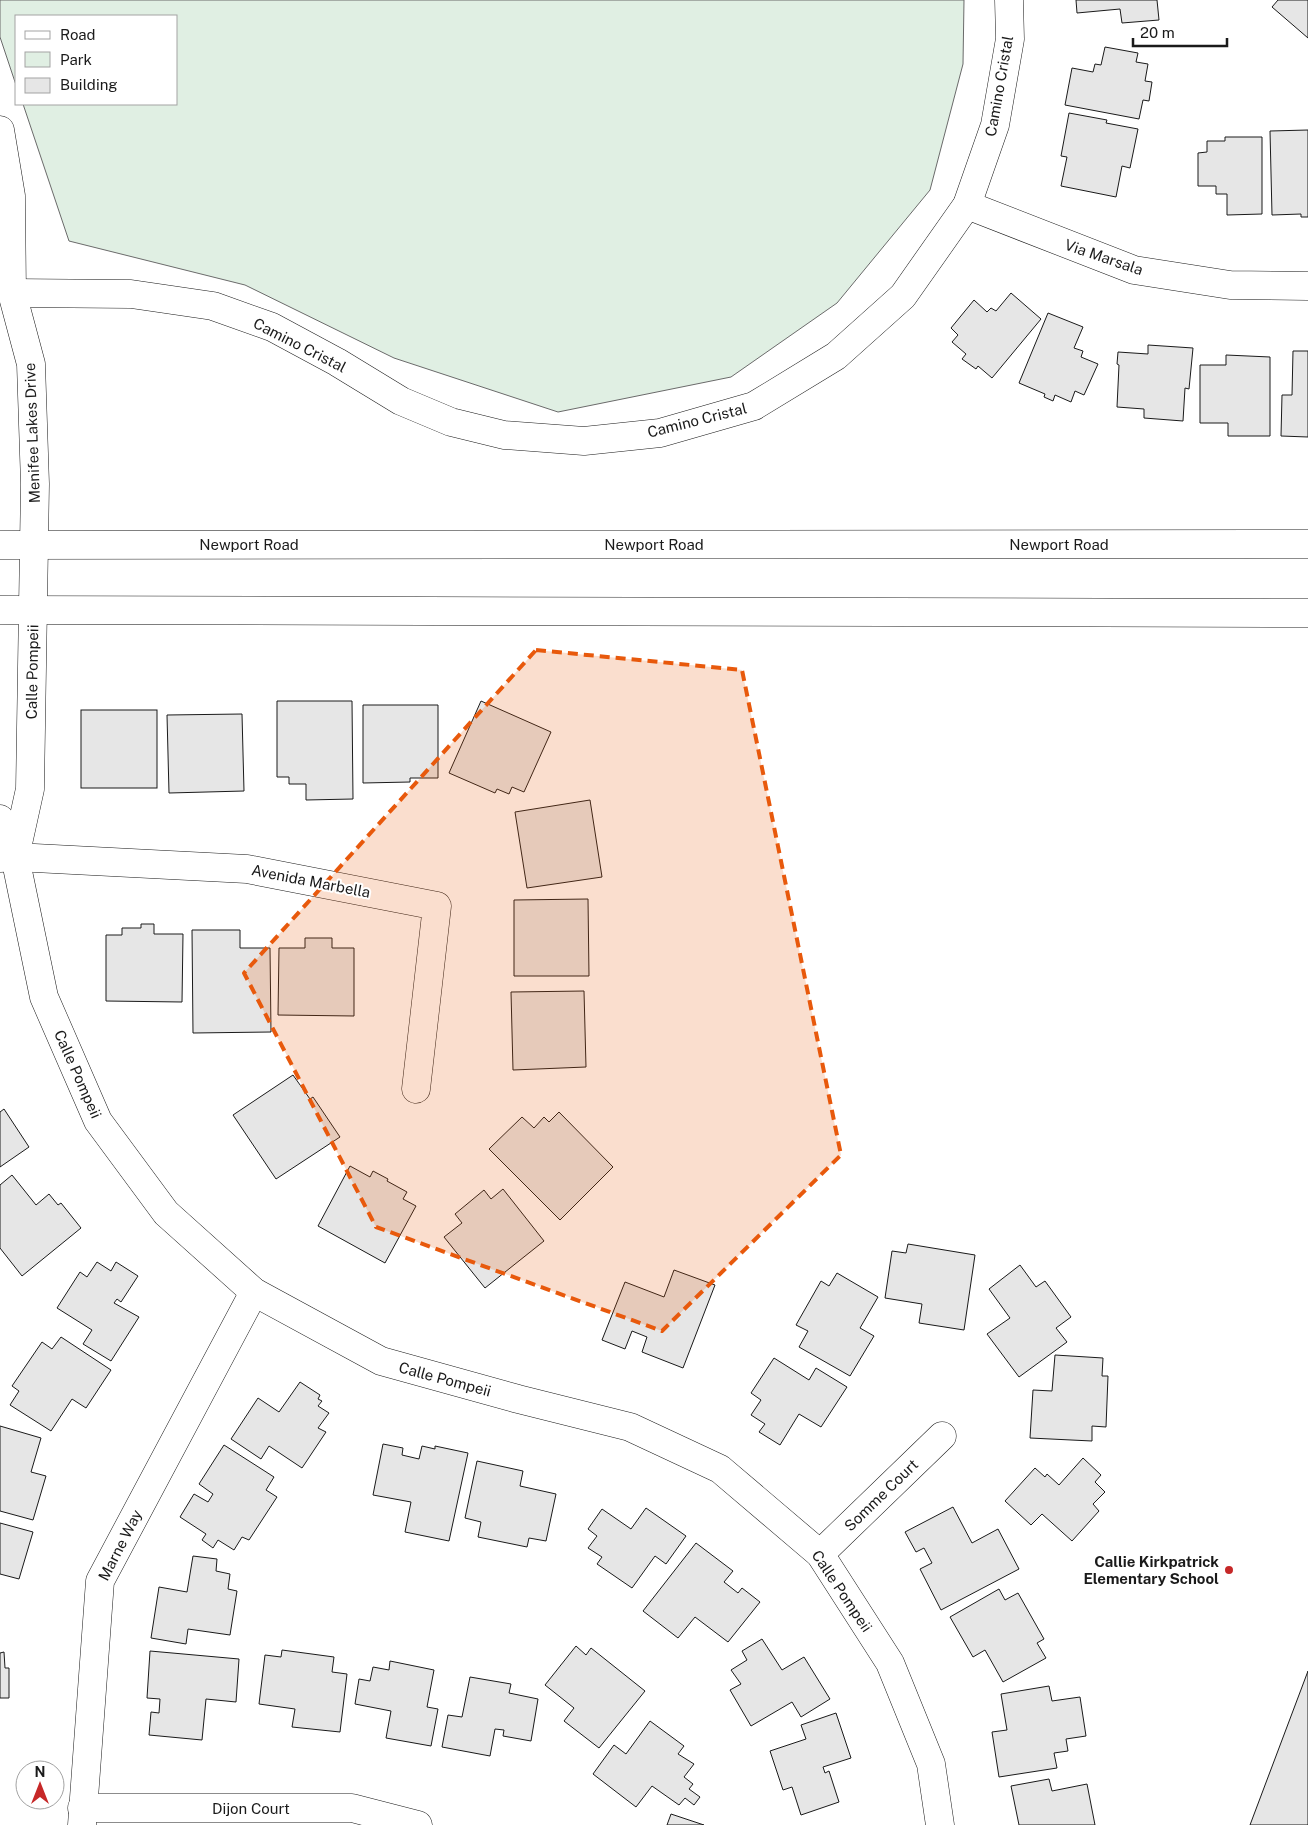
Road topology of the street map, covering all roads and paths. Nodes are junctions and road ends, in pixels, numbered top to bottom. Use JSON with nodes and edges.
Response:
{"nodes":[{"id":1,"x":1009,"y":0,"type":"edge"},
{"id":2,"x":0,"y":130,"type":"edge"},
{"id":3,"x":967,"y":206,"type":"junction"},
{"id":4,"x":1308,"y":286,"type":"edge"},
{"id":5,"x":12,"y":293,"type":"junction"},
{"id":6,"x":0,"y":322,"type":"edge"},
{"id":7,"x":1308,"y":544,"type":"edge"},
{"id":8,"x":0,"y":545,"type":"edge"},
{"id":9,"x":34,"y":545,"type":"junction"},
{"id":10,"x":0,"y":610,"type":"edge"},
{"id":11,"x":32,"y":610,"type":"junction"},
{"id":12,"x":1308,"y":613,"type":"edge"},
{"id":13,"x":0,"y":819,"type":"edge"},
{"id":14,"x":7,"y":858,"type":"edge"},
{"id":15,"x":416,"y":1089,"type":"dead end"},
{"id":16,"x":254,"y":1292,"type":"junction"},
{"id":17,"x":942,"y":1436,"type":"dead end"},
{"id":18,"x":820,"y":1554,"type":"junction"},
{"id":19,"x":82,"y":1816,"type":"edge"},
{"id":20,"x":418,"y":1825,"type":"edge"},
{"id":21,"x":940,"y":1825,"type":"edge"}],
"edges":[{"from":1,"to":3,"type":"street","name":"Camino Cristal"},
{"from":2,"to":5,"type":"street","name":"Menifee Lakes Drive"},
{"from":3,"to":4,"type":"street","name":"Via Marsala"},
{"from":3,"to":5,"type":"street","name":"Camino Cristal"},
{"from":5,"to":6,"type":"street","name":"Menifee Lakes Drive"},
{"from":5,"to":9,"type":"street","name":"Menifee Lakes Drive"},
{"from":7,"to":9,"type":"street","name":"Newport Road"},
{"from":8,"to":9,"type":"street","name":"Newport Road"},
{"from":9,"to":11,"type":"street","name":"Calle Pompeii"},
{"from":10,"to":11,"type":"street"},
{"from":11,"to":12,"type":"street"},
{"from":11,"to":14,"type":"street","name":"Calle Pompeii"},
{"from":13,"to":14,"type":"street","name":"Calle Pompeii"},
{"from":14,"to":15,"type":"street","name":"Avenida Marbella"},
{"from":14,"to":16,"type":"street","name":"Calle Pompeii"},
{"from":16,"to":18,"type":"street","name":"Calle Pompeii"},
{"from":16,"to":19,"type":"street","name":"Marne Way"},
{"from":17,"to":18,"type":"street","name":"Somme Court"},
{"from":18,"to":21,"type":"street","name":"Calle Pompeii"},
{"from":19,"to":20,"type":"street","name":"Dijon Court"}]}
